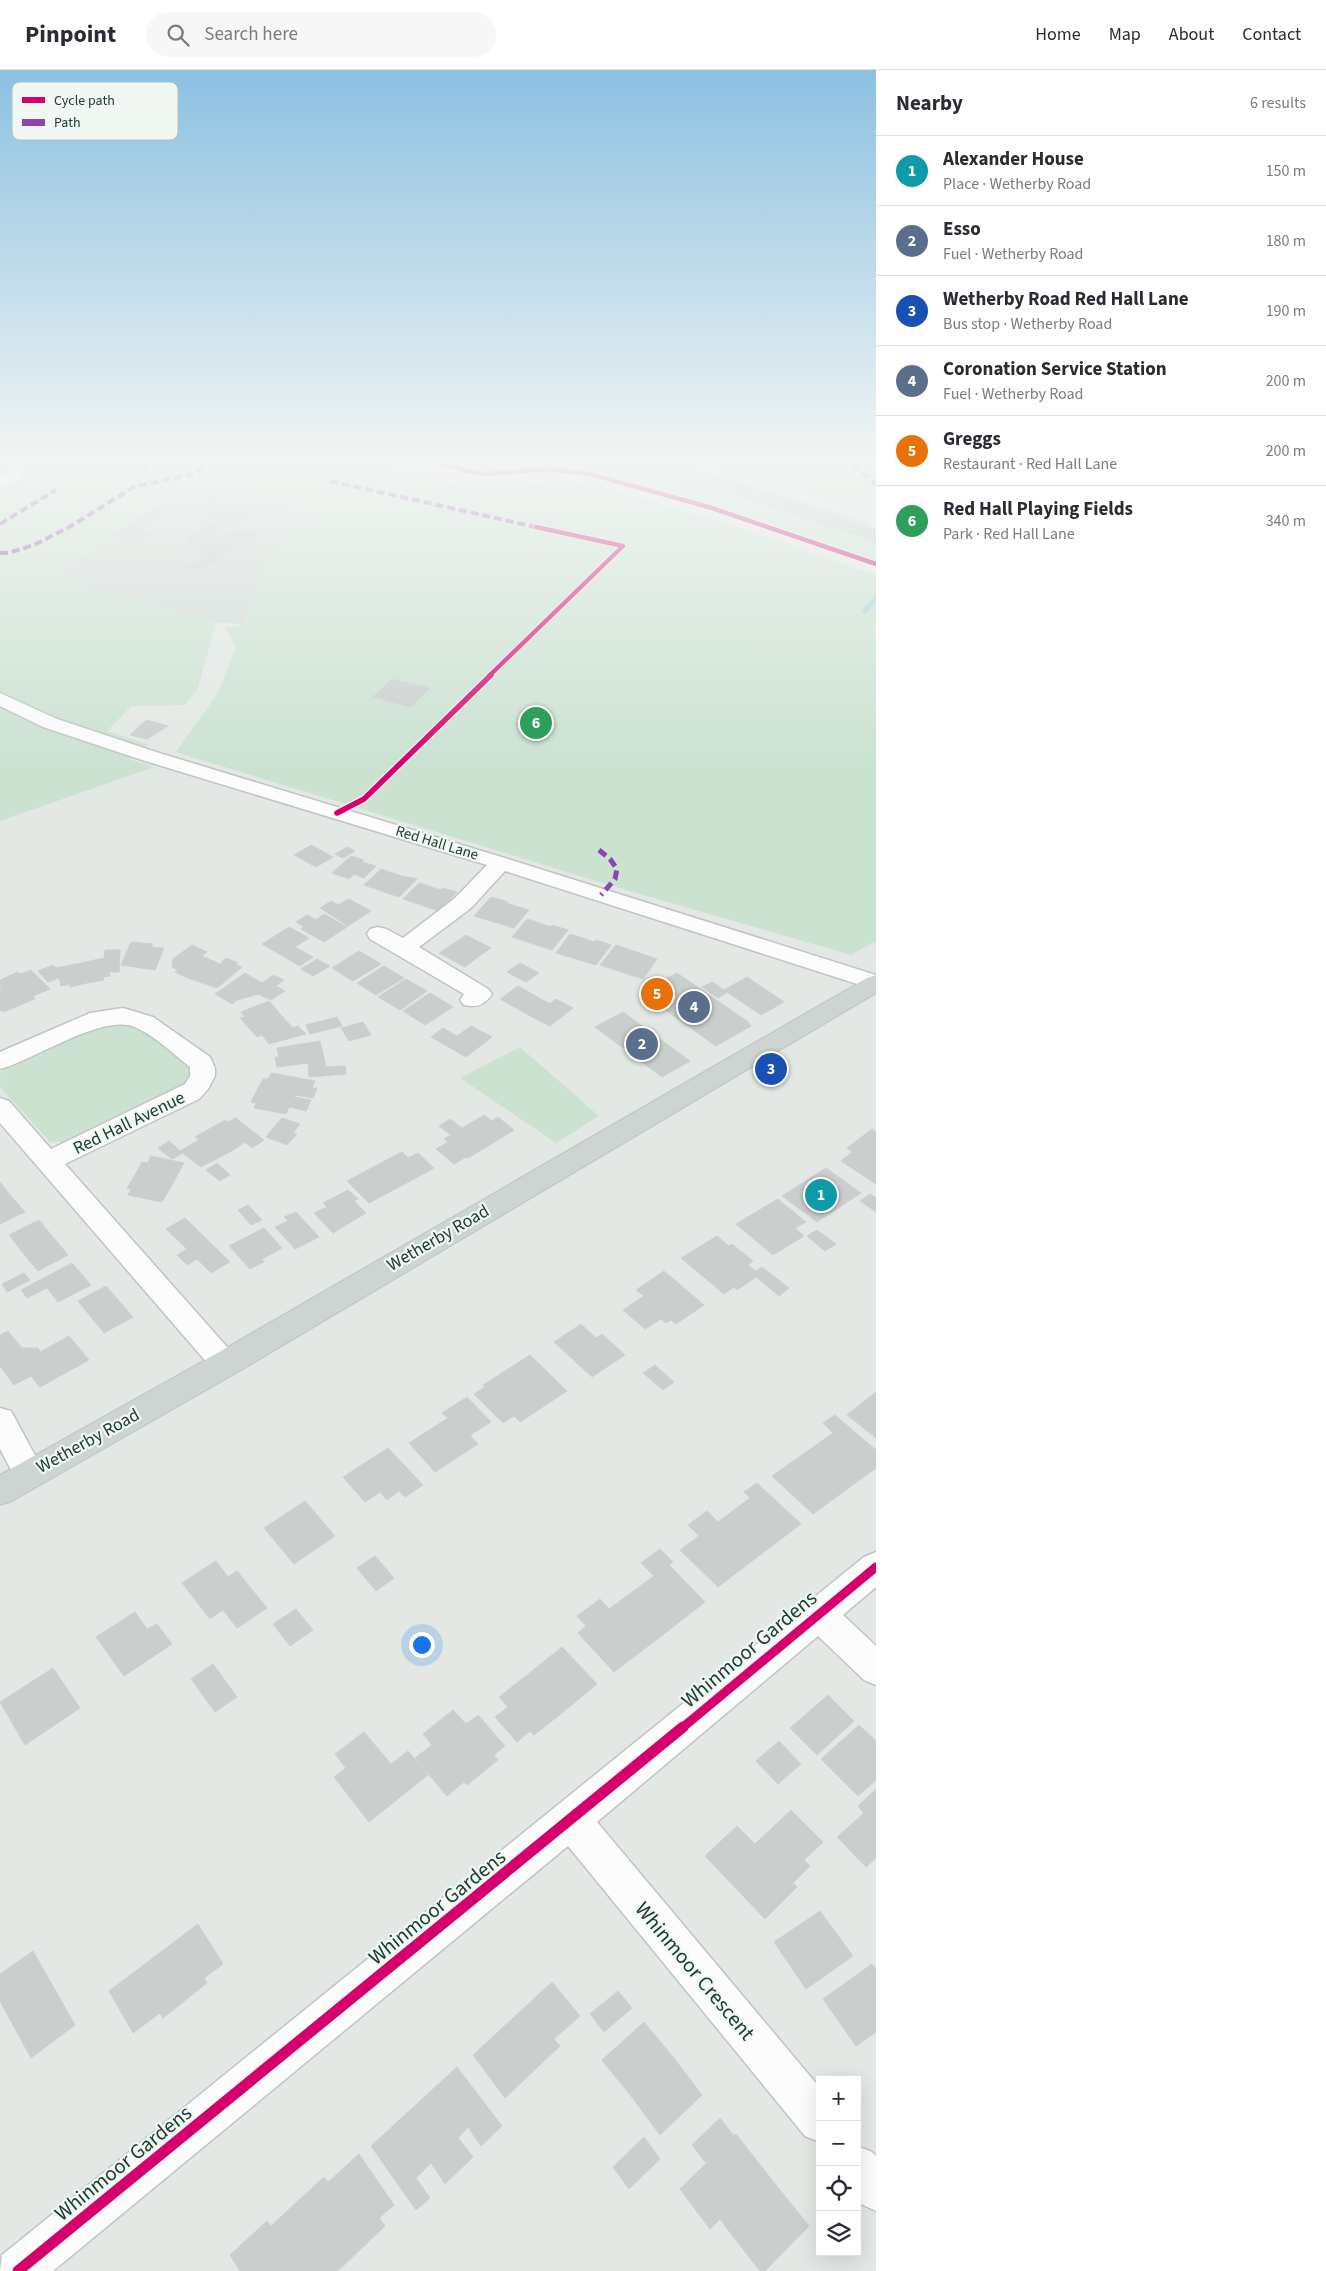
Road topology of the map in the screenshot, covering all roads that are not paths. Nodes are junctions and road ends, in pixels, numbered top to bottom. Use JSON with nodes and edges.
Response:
{"nodes":[{"id":1,"x":0,"y":699,"type":"edge"},
{"id":2,"x":501,"y":863,"type":"junction"},
{"id":3,"x":378,"y":934,"type":"dead end"},
{"id":4,"x":404,"y":948,"type":"junction"},
{"id":5,"x":876,"y":983,"type":"edge"},
{"id":6,"x":472,"y":1000,"type":"dead end"},
{"id":7,"x":0,"y":1061,"type":"edge"},
{"id":8,"x":0,"y":1106,"type":"edge"},
{"id":9,"x":48,"y":1161,"type":"junction"},
{"id":10,"x":224,"y":1364,"type":"junction"},
{"id":11,"x":0,"y":1420,"type":"edge"},
{"id":12,"x":30,"y":1474,"type":"junction"},
{"id":13,"x":0,"y":1491,"type":"edge"},
{"id":14,"x":876,"y":1567,"type":"edge"},
{"id":15,"x":819,"y":1614,"type":"junction"},
{"id":16,"x":876,"y":1669,"type":"edge"},
{"id":17,"x":571,"y":1820,"type":"junction"},
{"id":18,"x":816,"y":2116,"type":"edge"},
{"id":19,"x":861,"y":2172,"type":"edge"},
{"id":20,"x":876,"y":2189,"type":"edge"},
{"id":21,"x":18,"y":2271,"type":"edge"}],
"edges":[{"from":1,"to":2,"type":"street","name":"Red Hall Lane"},
{"from":2,"to":4,"type":"street"},
{"from":2,"to":5,"type":"street","name":"Red Hall Lane"},
{"from":3,"to":4,"type":"street"},
{"from":4,"to":6,"type":"street"},
{"from":5,"to":10,"type":"main road","name":"Wetherby Road"},
{"from":7,"to":9,"type":"street","name":"Red Hall Avenue"},
{"from":8,"to":9,"type":"street","name":"Red Hall Avenue"},
{"from":9,"to":10,"type":"street","name":"Red Hall Avenue"},
{"from":10,"to":12,"type":"main road","name":"Wetherby Road"},
{"from":11,"to":12,"type":"street"},
{"from":12,"to":13,"type":"main road","name":"Wetherby Road"},
{"from":14,"to":15,"type":"street","name":"Whinmoor Gardens"},
{"from":15,"to":16,"type":"street"},
{"from":15,"to":17,"type":"street","name":"Whinmoor Gardens"},
{"from":17,"to":18,"type":"street","name":"Whinmoor Crescent"},
{"from":17,"to":21,"type":"street","name":"Whinmoor Gardens"},
{"from":19,"to":20,"type":"street"}]}
